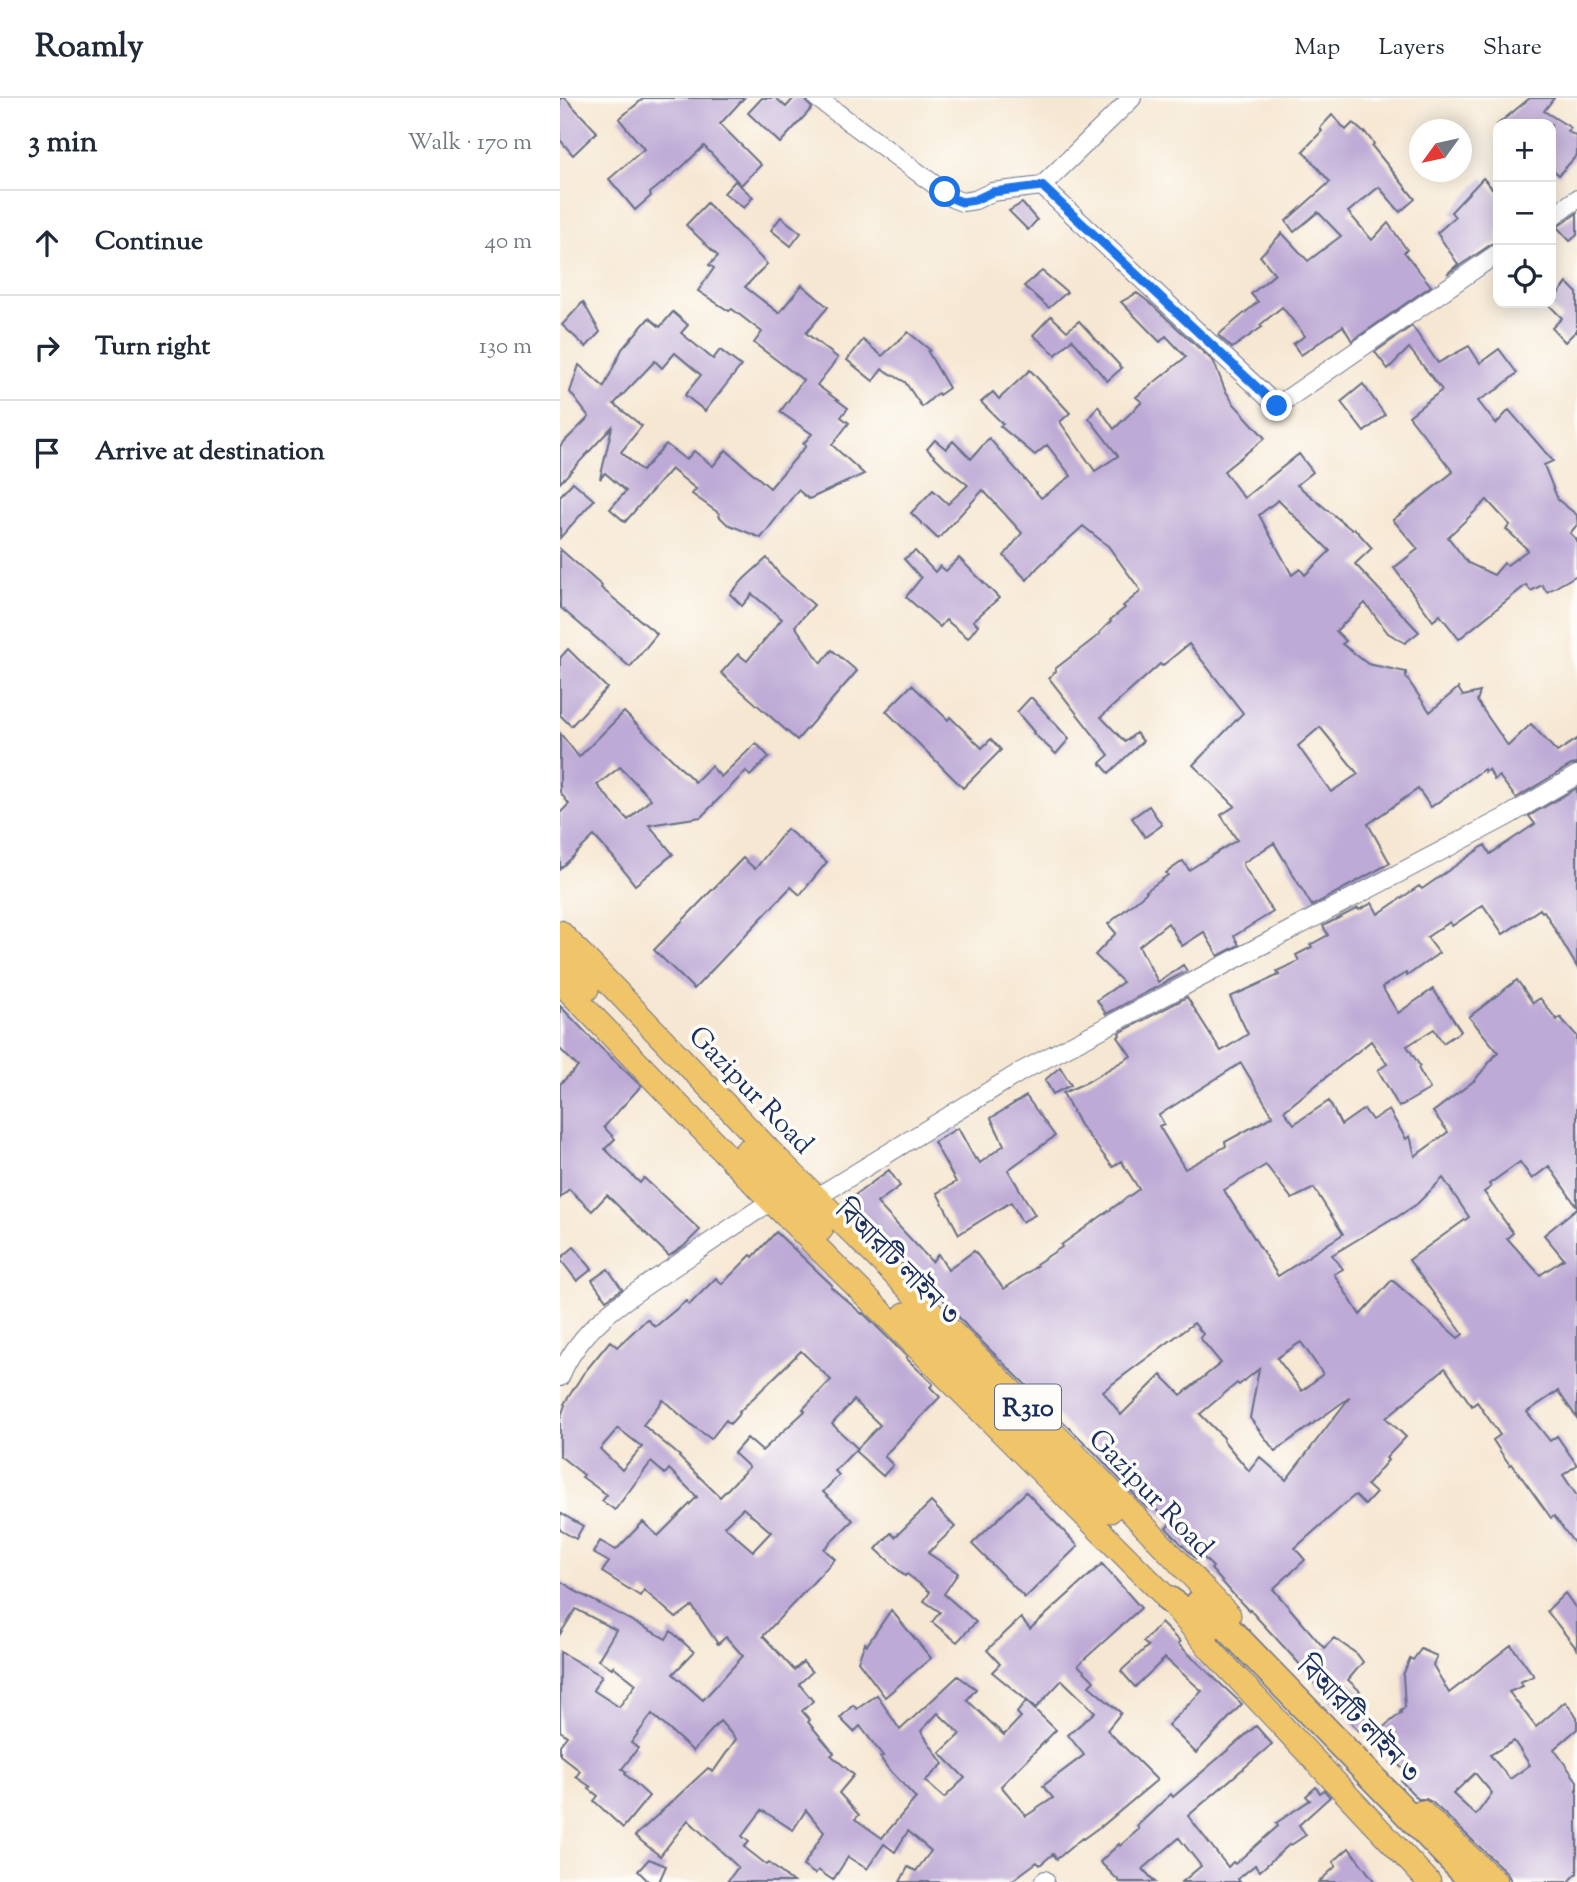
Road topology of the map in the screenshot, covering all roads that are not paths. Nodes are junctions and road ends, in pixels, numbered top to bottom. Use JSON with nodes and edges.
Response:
{"nodes":[{"id":1,"x":1132,"y":98,"type":"edge"},
{"id":2,"x":827,"y":101,"type":"edge"},
{"id":3,"x":1042,"y":186,"type":"junction"},
{"id":4,"x":1577,"y":199,"type":"edge"},
{"id":5,"x":1556,"y":214,"type":"edge"},
{"id":6,"x":1493,"y":256,"type":"edge"},
{"id":7,"x":1577,"y":775,"type":"edge"},
{"id":8,"x":560,"y":932,"type":"edge"},
{"id":9,"x":560,"y":961,"type":"edge"},
{"id":10,"x":560,"y":982,"type":"edge"},
{"id":11,"x":817,"y":1197,"type":"junction"},
{"id":12,"x":771,"y":1201,"type":"junction"},
{"id":13,"x":560,"y":1377,"type":"edge"},
{"id":14,"x":1168,"y":1599,"type":"junction"},
{"id":15,"x":1199,"y":1603,"type":"junction"},
{"id":16,"x":1210,"y":1628,"type":"junction"},
{"id":17,"x":1429,"y":1882,"type":"edge"},
{"id":18,"x":1453,"y":1882,"type":"edge"},
{"id":19,"x":1473,"y":1882,"type":"edge"},
{"id":20,"x":1496,"y":1882,"type":"edge"}],
"edges":[{"from":1,"to":3,"type":"street"},
{"from":2,"to":3,"type":"street"},
{"from":3,"to":6,"type":"street"},
{"from":4,"to":5,"type":"street"},
{"from":7,"to":11,"type":"street"},
{"from":8,"to":11,"type":"main road","name":"Gazipur Road","number":"R310"},
{"from":9,"to":15,"type":"main road","name":"বিআরটি লাইন ৩"},
{"from":10,"to":12,"type":"main road","number":"R310"},
{"from":11,"to":20,"type":"main road","name":"Gazipur Road","number":"R310"},
{"from":12,"to":13,"type":"street"},
{"from":12,"to":14,"type":"main road","number":"R310"},
{"from":14,"to":16,"type":"highway"},
{"from":14,"to":17,"type":"main road","number":"R310"},
{"from":15,"to":16,"type":"highway","name":"বিআরটি লাইন ৩"},
{"from":15,"to":19,"type":"highway","name":"বিআরটি লাইন ৩"},
{"from":16,"to":18,"type":"highway","name":"বিআরটি লাইন ৩"}]}
